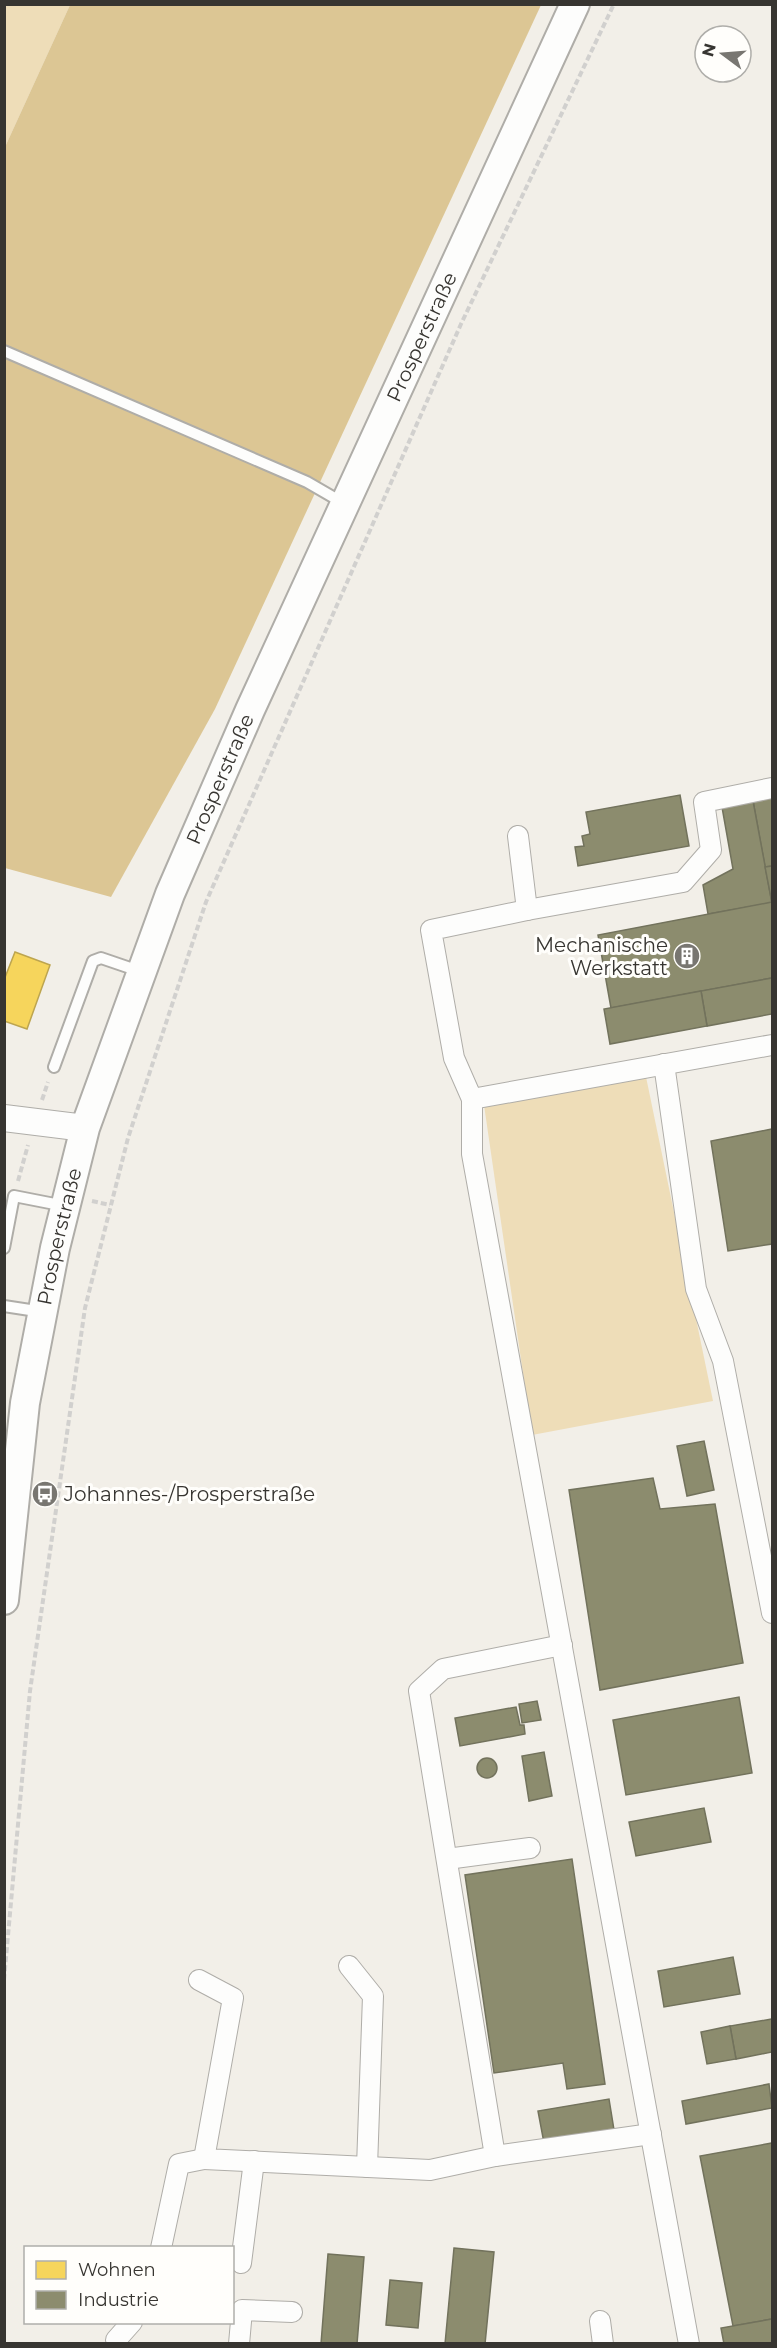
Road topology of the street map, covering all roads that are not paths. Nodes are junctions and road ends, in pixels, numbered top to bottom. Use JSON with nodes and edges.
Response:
{"nodes":[{"id":1,"x":575,"y":4,"type":"edge"},
{"id":2,"x":4,"y":351,"type":"edge"},
{"id":3,"x":345,"y":504,"type":"junction"},
{"id":4,"x":772,"y":788,"type":"edge"},
{"id":5,"x":518,"y":836,"type":"dead end"},
{"id":6,"x":527,"y":910,"type":"junction"},
{"id":7,"x":142,"y":972,"type":"junction"},
{"id":8,"x":772,"y":1046,"type":"edge"},
{"id":9,"x":664,"y":1064,"type":"junction"},
{"id":10,"x":54,"y":1067,"type":"dead end"},
{"id":11,"x":472,"y":1099,"type":"junction"},
{"id":12,"x":4,"y":1118,"type":"edge"},
{"id":13,"x":85,"y":1128,"type":"junction"},
{"id":14,"x":65,"y":1206,"type":"junction"},
{"id":15,"x":4,"y":1248,"type":"edge"},
{"id":16,"x":4,"y":1306,"type":"edge"},
{"id":17,"x":43,"y":1312,"type":"junction"},
{"id":18,"x":8,"y":1543,"type":"edge"},
{"id":19,"x":4,"y":1600,"type":"edge"},
{"id":20,"x":772,"y":1613,"type":"edge"},
{"id":21,"x":562,"y":1645,"type":"junction"},
{"id":22,"x":530,"y":1848,"type":"dead end"},
{"id":23,"x":447,"y":1859,"type":"junction"},
{"id":24,"x":350,"y":1966,"type":"dead end"},
{"id":25,"x":199,"y":1980,"type":"dead end"},
{"id":26,"x":651,"y":2134,"type":"junction"},
{"id":27,"x":495,"y":2156,"type":"junction"},
{"id":28,"x":204,"y":2159,"type":"junction"},
{"id":29,"x":254,"y":2161,"type":"junction"},
{"id":30,"x":367,"y":2167,"type":"junction"},
{"id":31,"x":161,"y":2246,"type":"edge"},
{"id":32,"x":241,"y":2263,"type":"dead end"},
{"id":33,"x":292,"y":2312,"type":"dead end"},
{"id":34,"x":600,"y":2321,"type":"dead end"},
{"id":35,"x":130,"y":2324,"type":"edge"},
{"id":36,"x":116,"y":2340,"type":"dead end"},
{"id":37,"x":239,"y":2343,"type":"edge"},
{"id":38,"x":603,"y":2343,"type":"edge"},
{"id":39,"x":689,"y":2343,"type":"edge"}],
"edges":[{"from":1,"to":3,"type":"main road","name":"Prosperstraße"},
{"from":2,"to":3,"type":"lane"},
{"from":3,"to":7,"type":"main road","name":"Prosperstraße"},
{"from":4,"to":6,"type":"street"},
{"from":5,"to":6,"type":"street"},
{"from":6,"to":11,"type":"street"},
{"from":7,"to":10,"type":"lane"},
{"from":7,"to":13,"type":"main road","name":"Prosperstraße"},
{"from":8,"to":9,"type":"street"},
{"from":9,"to":11,"type":"street"},
{"from":9,"to":20,"type":"street"},
{"from":11,"to":21,"type":"street"},
{"from":12,"to":13,"type":"street"},
{"from":13,"to":14,"type":"main road","name":"Prosperstraße"},
{"from":14,"to":15,"type":"lane"},
{"from":14,"to":17,"type":"main road","name":"Prosperstraße"},
{"from":16,"to":17,"type":"lane"},
{"from":17,"to":18,"type":"main road","name":"Prosperstraße"},
{"from":18,"to":19,"type":"main road","name":"Prosperstraße"},
{"from":21,"to":23,"type":"street"},
{"from":21,"to":26,"type":"street"},
{"from":22,"to":23,"type":"street"},
{"from":23,"to":27,"type":"street"},
{"from":24,"to":30,"type":"street"},
{"from":25,"to":28,"type":"street"},
{"from":26,"to":27,"type":"street"},
{"from":26,"to":39,"type":"street"},
{"from":27,"to":30,"type":"street"},
{"from":28,"to":29,"type":"street"},
{"from":28,"to":31,"type":"street"},
{"from":29,"to":30,"type":"street"},
{"from":29,"to":32,"type":"street"},
{"from":33,"to":37,"type":"street"},
{"from":34,"to":38,"type":"street"},
{"from":35,"to":36,"type":"street"}]}
